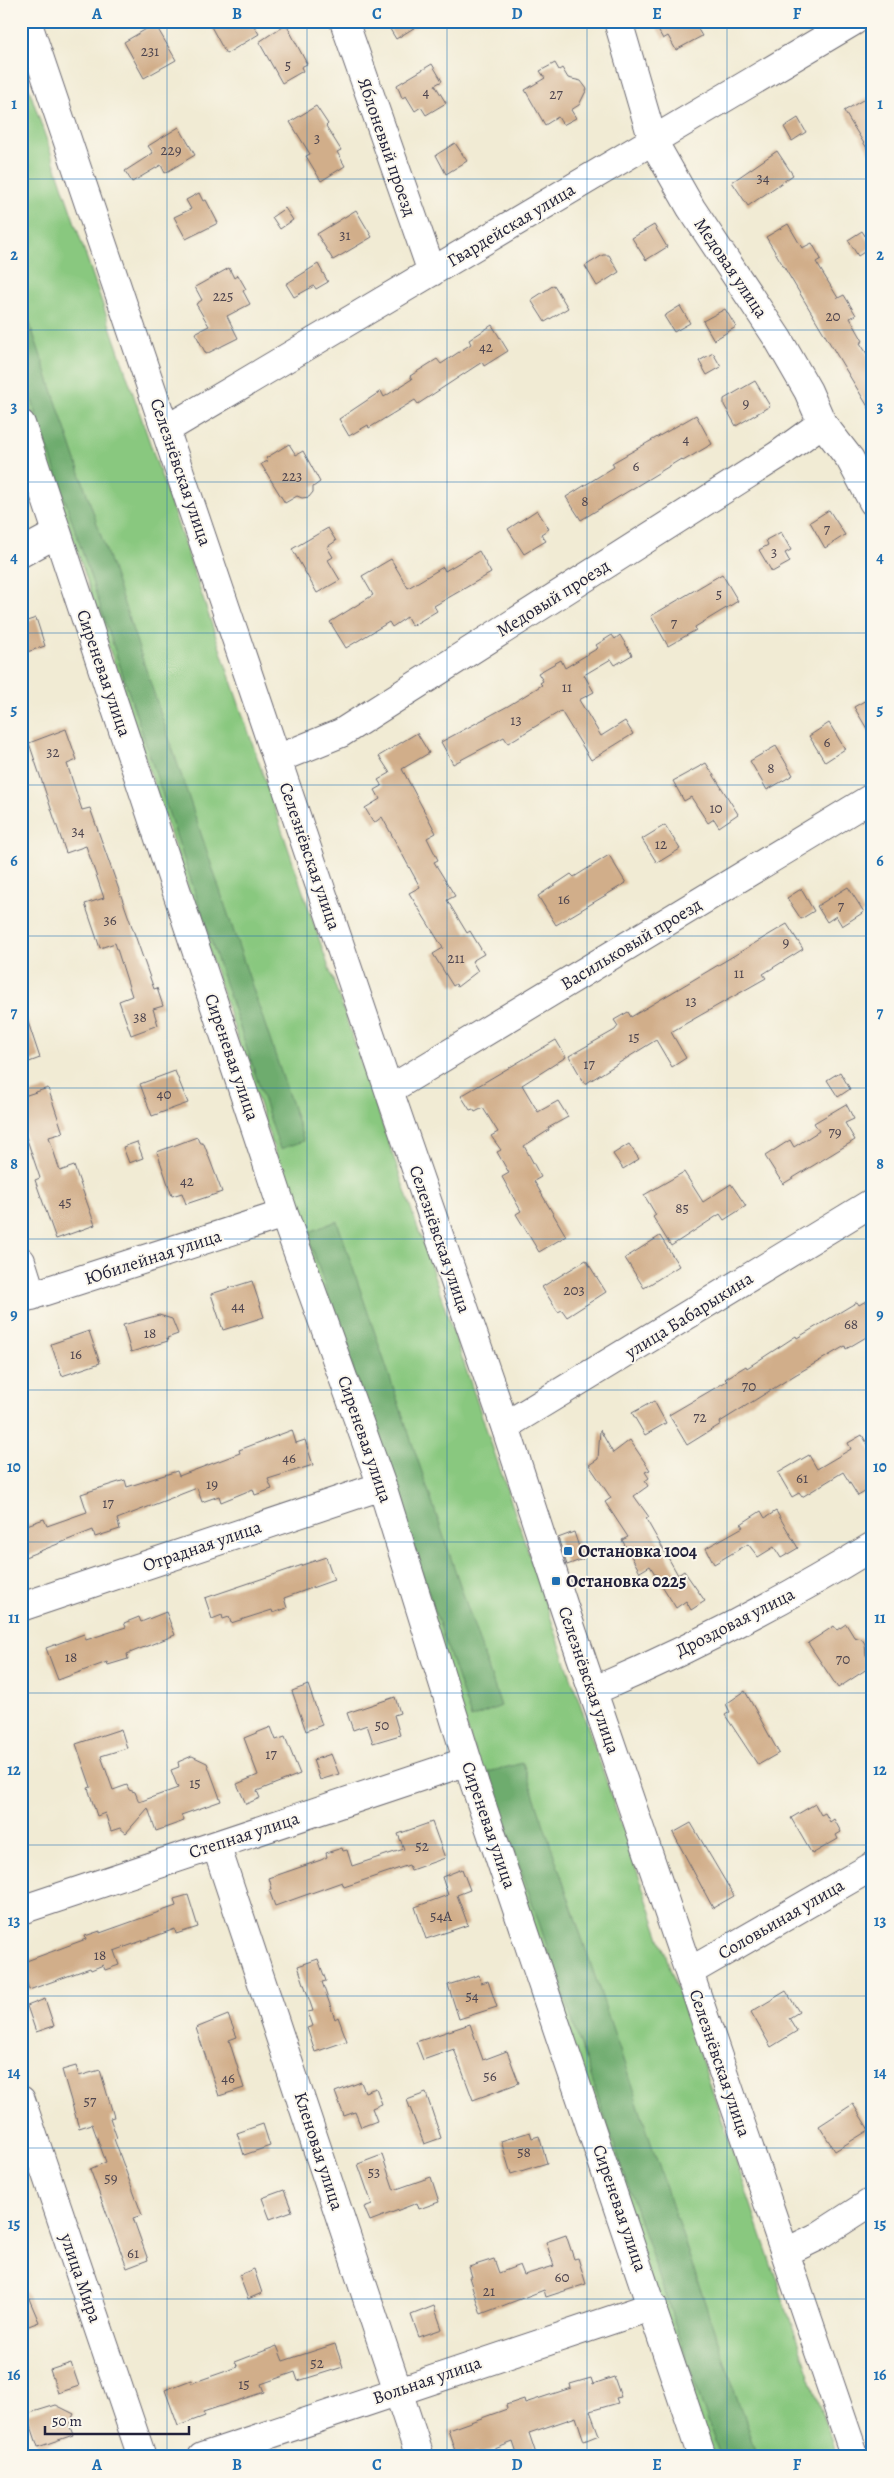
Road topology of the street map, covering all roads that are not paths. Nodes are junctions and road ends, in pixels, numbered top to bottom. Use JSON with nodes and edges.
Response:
{"nodes":[{"id":1,"x":27,"y":21,"type":"edge"},
{"id":2,"x":344,"y":21,"type":"edge"},
{"id":3,"x":618,"y":21,"type":"edge"},
{"id":4,"x":854,"y":21,"type":"edge"},
{"id":5,"x":653,"y":141,"type":"junction"},
{"id":6,"x":432,"y":272,"type":"junction"},
{"id":7,"x":822,"y":423,"type":"junction"},
{"id":8,"x":21,"y":424,"type":"edge"},
{"id":9,"x":167,"y":429,"type":"junction"},
{"id":10,"x":873,"y":502,"type":"edge"},
{"id":11,"x":56,"y":534,"type":"junction"},
{"id":12,"x":21,"y":553,"type":"edge"},
{"id":13,"x":278,"y":760,"type":"junction"},
{"id":14,"x":873,"y":797,"type":"edge"},
{"id":15,"x":389,"y":1090,"type":"junction"},
{"id":16,"x":873,"y":1202,"type":"edge"},
{"id":17,"x":284,"y":1214,"type":"junction"},
{"id":18,"x":21,"y":1261,"type":"edge"},
{"id":19,"x":27,"y":1298,"type":"edge"},
{"id":20,"x":505,"y":1426,"type":"junction"},
{"id":21,"x":382,"y":1486,"type":"junction"},
{"id":22,"x":873,"y":1546,"type":"edge"},
{"id":23,"x":21,"y":1607,"type":"edge"},
{"id":24,"x":593,"y":1691,"type":"junction"},
{"id":25,"x":468,"y":1761,"type":"junction"},
{"id":26,"x":216,"y":1845,"type":"junction"},
{"id":27,"x":873,"y":1866,"type":"edge"},
{"id":28,"x":21,"y":1910,"type":"edge"},
{"id":29,"x":689,"y":1972,"type":"junction"},
{"id":30,"x":21,"y":2100,"type":"edge"},
{"id":31,"x":873,"y":2201,"type":"edge"},
{"id":32,"x":786,"y":2252,"type":"junction"},
{"id":33,"x":653,"y":2306,"type":"junction"},
{"id":34,"x":397,"y":2391,"type":"junction"},
{"id":35,"x":142,"y":2457,"type":"edge"},
{"id":36,"x":202,"y":2457,"type":"edge"},
{"id":37,"x":420,"y":2457,"type":"edge"},
{"id":38,"x":702,"y":2457,"type":"edge"},
{"id":39,"x":855,"y":2457,"type":"edge"}],
"edges":[{"from":1,"to":9,"type":"street","name":"Селезнёвская улица"},
{"from":2,"to":6,"type":"street","name":"Яблоневый проезд"},
{"from":3,"to":5,"type":"street","name":"Медовая улица"},
{"from":4,"to":5,"type":"street","name":"Гвардейская улица"},
{"from":5,"to":6,"type":"street","name":"Гвардейская улица"},
{"from":5,"to":7,"type":"street","name":"Медовая улица"},
{"from":6,"to":9,"type":"street","name":"Гвардейская улица"},
{"from":7,"to":10,"type":"street","name":"Медовая улица"},
{"from":7,"to":13,"type":"street","name":"Медовый проезд"},
{"from":8,"to":11,"type":"street","name":"Сиреневая улица"},
{"from":9,"to":13,"type":"street","name":"Селезнёвская улица"},
{"from":11,"to":12,"type":"street"},
{"from":11,"to":17,"type":"street","name":"Сиреневая улица"},
{"from":13,"to":15,"type":"street","name":"Селезнёвская улица"},
{"from":14,"to":15,"type":"street","name":"Васильковый проезд"},
{"from":15,"to":20,"type":"street","name":"Селезнёвская улица"},
{"from":16,"to":20,"type":"street","name":"улица Бабарыкина"},
{"from":17,"to":19,"type":"street","name":"Юбилейная улица"},
{"from":17,"to":21,"type":"street","name":"Сиреневая улица"},
{"from":18,"to":19,"type":"street"},
{"from":20,"to":24,"type":"street","name":"Селезнёвская улица"},
{"from":21,"to":23,"type":"street","name":"Отрадная улица"},
{"from":21,"to":25,"type":"street","name":"Сиреневая улица"},
{"from":22,"to":24,"type":"street","name":"Дроздовая улица"},
{"from":24,"to":29,"type":"street","name":"Селезнёвская улица"},
{"from":25,"to":26,"type":"street","name":"Степная улица"},
{"from":25,"to":33,"type":"street","name":"Сиреневая улица"},
{"from":26,"to":28,"type":"street","name":"Степная улица"},
{"from":26,"to":34,"type":"street","name":"Кленовая улица"},
{"from":27,"to":29,"type":"street","name":"Соловьиная улица"},
{"from":29,"to":32,"type":"street","name":"Селезнёвская улица"},
{"from":30,"to":35,"type":"street","name":"улица Мира"},
{"from":31,"to":32,"type":"street"},
{"from":32,"to":39,"type":"street","name":"Селезнёвская улица"},
{"from":33,"to":34,"type":"street","name":"Вольная улица"},
{"from":33,"to":38,"type":"street","name":"Сиреневая улица"},
{"from":34,"to":36,"type":"street","name":"Вольная улица"},
{"from":34,"to":37,"type":"street","name":"Кленовая улица"}]}
